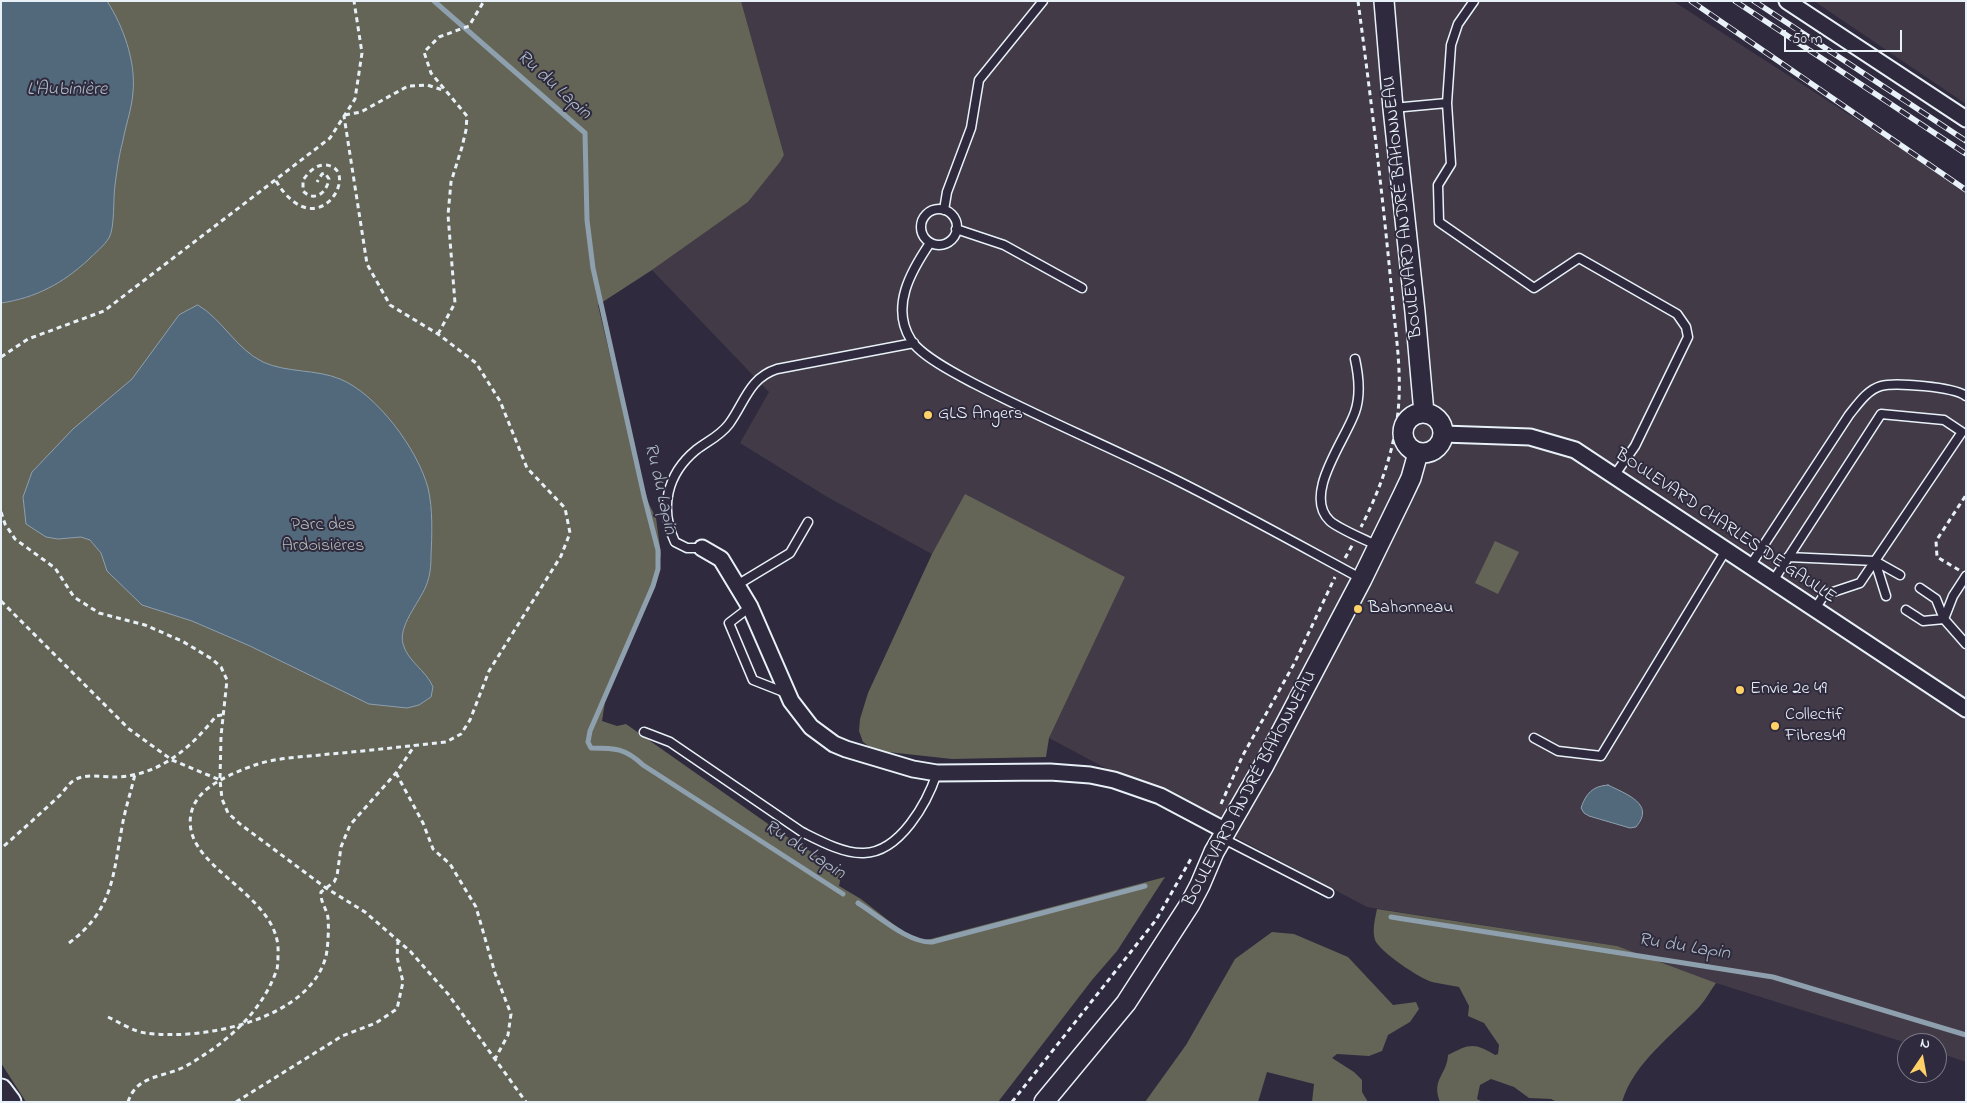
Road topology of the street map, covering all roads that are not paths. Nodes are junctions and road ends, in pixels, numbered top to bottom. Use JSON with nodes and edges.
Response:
{"nodes":[{"id":1,"x":1043,"y":1,"type":"edge"},
{"id":2,"x":1384,"y":1,"type":"edge"},
{"id":3,"x":1474,"y":1,"type":"edge"},
{"id":4,"x":1787,"y":1,"type":"edge"},
{"id":5,"x":1447,"y":103,"type":"junction"},
{"id":6,"x":1393,"y":108,"type":"junction"},
{"id":7,"x":1966,"y":119,"type":"edge"},
{"id":8,"x":944,"y":210,"type":"junction"},
{"id":9,"x":956,"y":229,"type":"junction"},
{"id":10,"x":930,"y":243,"type":"junction"},
{"id":11,"x":1082,"y":288,"type":"dead end"},
{"id":12,"x":914,"y":343,"type":"junction"},
{"id":13,"x":1355,"y":359,"type":"dead end"},
{"id":14,"x":1966,"y":396,"type":"edge"},
{"id":15,"x":1424,"y":413,"type":"junction"},
{"id":16,"x":1443,"y":434,"type":"junction"},
{"id":17,"x":1418,"y":452,"type":"junction"},
{"id":18,"x":1614,"y":476,"type":"junction"},
{"id":19,"x":808,"y":522,"type":"dead end"},
{"id":20,"x":1378,"y":546,"type":"junction"},
{"id":21,"x":702,"y":548,"type":"joint"},
{"id":22,"x":1726,"y":550,"type":"junction"},
{"id":23,"x":1788,"y":557,"type":"junction"},
{"id":24,"x":1875,"y":561,"type":"junction"},
{"id":25,"x":1750,"y":566,"type":"junction"},
{"id":26,"x":1900,"y":575,"type":"dead end"},
{"id":27,"x":1966,"y":575,"type":"edge"},
{"id":28,"x":1362,"y":578,"type":"junction"},
{"id":29,"x":1773,"y":581,"type":"junction"},
{"id":30,"x":737,"y":585,"type":"junction"},
{"id":31,"x":1920,"y":588,"type":"dead end"},
{"id":32,"x":1886,"y":596,"type":"dead end"},
{"id":33,"x":750,"y":606,"type":"junction"},
{"id":34,"x":1815,"y":609,"type":"junction"},
{"id":35,"x":1906,"y":610,"type":"dead end"},
{"id":36,"x":1944,"y":619,"type":"junction"},
{"id":37,"x":1966,"y":644,"type":"edge"},
{"id":38,"x":788,"y":694,"type":"junction"},
{"id":39,"x":1966,"y":709,"type":"edge"},
{"id":40,"x":644,"y":732,"type":"dead end"},
{"id":41,"x":1534,"y":738,"type":"dead end"},
{"id":42,"x":937,"y":773,"type":"junction"},
{"id":43,"x":1220,"y":830,"type":"junction"},
{"id":44,"x":1329,"y":893,"type":"dead end"},
{"id":45,"x":1,"y":1090,"type":"edge"},
{"id":46,"x":10,"y":1102,"type":"edge"},
{"id":47,"x":1044,"y":1102,"type":"edge"}],
"edges":[{"from":1,"to":8,"type":"lane"},
{"from":2,"to":6,"type":"street","name":"BOULEVARD ANDRÉ BAHONNEAU"},
{"from":3,"to":5,"type":"lane"},
{"from":4,"to":7,"type":"street"},
{"from":5,"to":6,"type":"lane"},
{"from":5,"to":18,"type":"lane"},
{"from":6,"to":15,"type":"street","name":"BOULEVARD ANDRÉ BAHONNEAU"},
{"from":8,"to":9,"type":"lane"},
{"from":8,"to":10,"type":"lane"},
{"from":9,"to":10,"type":"lane"},
{"from":9,"to":11,"type":"lane"},
{"from":10,"to":12,"type":"lane"},
{"from":12,"to":21,"type":"lane"},
{"from":12,"to":28,"type":"lane"},
{"from":13,"to":20,"type":"lane"},
{"from":14,"to":25,"type":"lane"},
{"from":15,"to":16,"type":"street"},
{"from":15,"to":17,"type":"street"},
{"from":16,"to":17,"type":"street"},
{"from":16,"to":18,"type":"street","name":"BOULEVARD CHARLES DE GAULLE"},
{"from":17,"to":20,"type":"street","name":"BOULEVARD ANDRÉ BAHONNEAU"},
{"from":18,"to":22,"type":"street","name":"BOULEVARD CHARLES DE GAULLE"},
{"from":19,"to":30,"type":"lane"},
{"from":20,"to":28,"type":"street","name":"BOULEVARD ANDRÉ BAHONNEAU"},
{"from":21,"to":30,"type":"street"},
{"from":22,"to":25,"type":"street","name":"BOULEVARD CHARLES DE GAULLE"},
{"from":22,"to":41,"type":"lane"},
{"from":23,"to":24,"type":"lane"},
{"from":23,"to":24,"type":"lane"},
{"from":23,"to":29,"type":"lane"},
{"from":24,"to":26,"type":"lane"},
{"from":24,"to":32,"type":"lane"},
{"from":24,"to":34,"type":"lane"},
{"from":25,"to":29,"type":"street","name":"BOULEVARD CHARLES DE GAULLE"},
{"from":27,"to":36,"type":"lane"},
{"from":28,"to":43,"type":"street","name":"BOULEVARD ANDRÉ BAHONNEAU"},
{"from":29,"to":34,"type":"street","name":"BOULEVARD CHARLES DE GAULLE"},
{"from":30,"to":33,"type":"street"},
{"from":31,"to":36,"type":"lane"},
{"from":33,"to":38,"type":"street"},
{"from":33,"to":38,"type":"lane"},
{"from":34,"to":39,"type":"street","name":"BOULEVARD CHARLES DE GAULLE"},
{"from":35,"to":36,"type":"lane"},
{"from":36,"to":37,"type":"lane"},
{"from":38,"to":42,"type":"street"},
{"from":40,"to":42,"type":"lane"},
{"from":42,"to":43,"type":"street"},
{"from":43,"to":44,"type":"lane"},
{"from":43,"to":47,"type":"street","name":"BOULEVARD ANDRÉ BAHONNEAU"},
{"from":45,"to":46,"type":"main road"}]}
